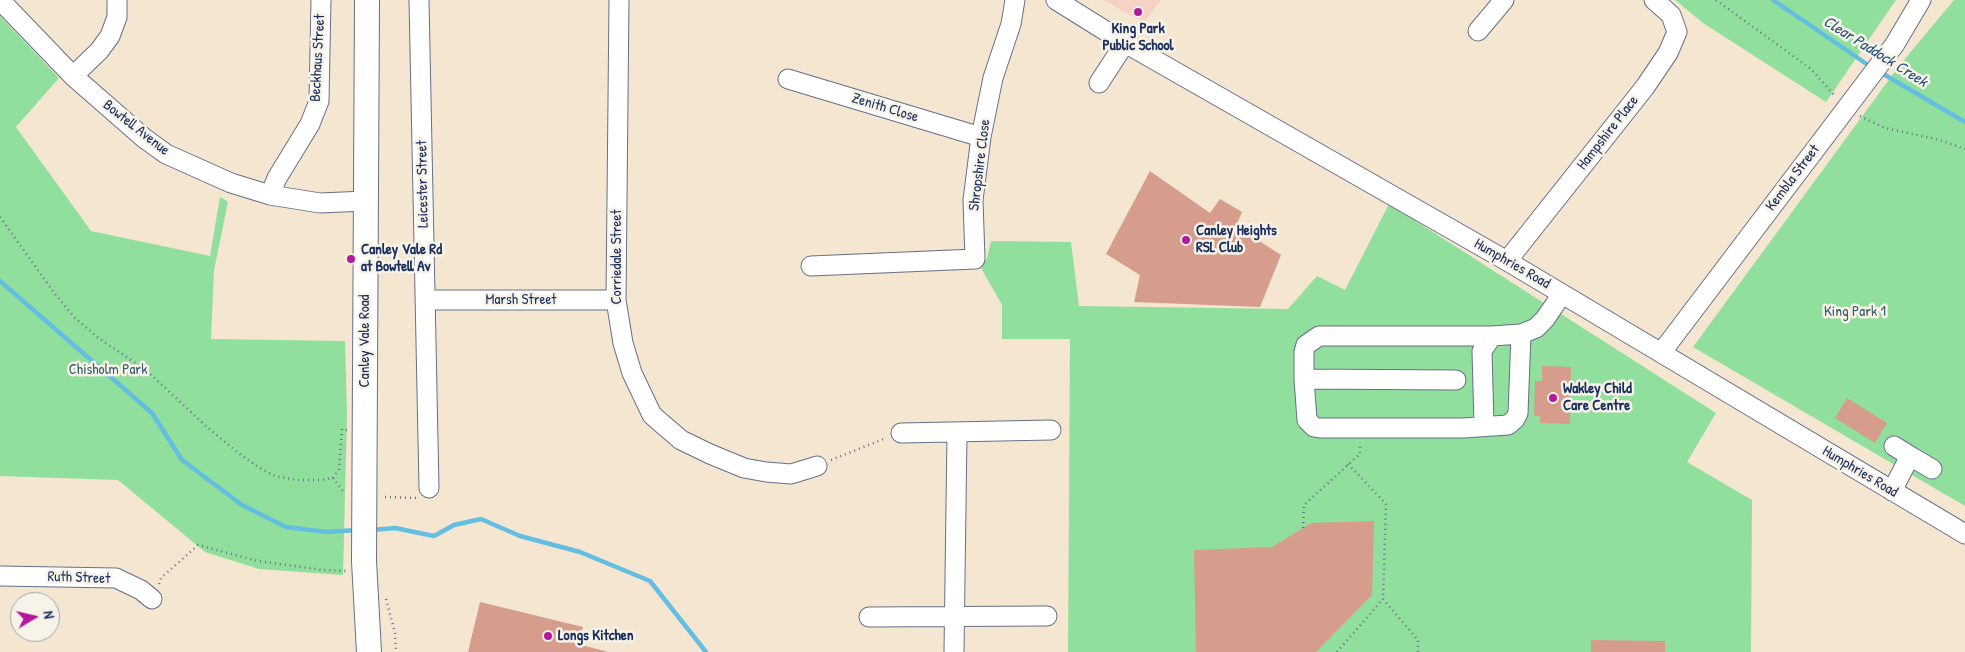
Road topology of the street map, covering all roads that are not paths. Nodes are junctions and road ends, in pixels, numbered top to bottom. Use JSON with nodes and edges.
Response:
{"nodes":[{"id":1,"x":0,"y":0,"type":"edge"},
{"id":2,"x":117,"y":0,"type":"edge"},
{"id":3,"x":321,"y":0,"type":"edge"},
{"id":4,"x":367,"y":0,"type":"edge"},
{"id":5,"x":419,"y":0,"type":"edge"},
{"id":6,"x":619,"y":0,"type":"edge"},
{"id":7,"x":1015,"y":0,"type":"edge"},
{"id":8,"x":1056,"y":0,"type":"edge"},
{"id":9,"x":1504,"y":0,"type":"edge"},
{"id":10,"x":1654,"y":0,"type":"edge"},
{"id":11,"x":1922,"y":0,"type":"edge"},
{"id":12,"x":1478,"y":31,"type":"dead end"},
{"id":13,"x":1125,"y":43,"type":"junction"},
{"id":14,"x":73,"y":76,"type":"junction"},
{"id":15,"x":788,"y":79,"type":"dead end"},
{"id":16,"x":1099,"y":82,"type":"dead end"},
{"id":17,"x":981,"y":137,"type":"junction"},
{"id":18,"x":270,"y":195,"type":"junction"},
{"id":19,"x":366,"y":201,"type":"junction"},
{"id":20,"x":1507,"y":261,"type":"junction"},
{"id":21,"x":811,"y":266,"type":"dead end"},
{"id":22,"x":1562,"y":294,"type":"junction"},
{"id":23,"x":426,"y":300,"type":"junction"},
{"id":24,"x":616,"y":300,"type":"junction"},
{"id":25,"x":1520,"y":334,"type":"junction"},
{"id":26,"x":1492,"y":336,"type":"junction"},
{"id":27,"x":1661,"y":353,"type":"junction"},
{"id":28,"x":1304,"y":379,"type":"junction"},
{"id":29,"x":1456,"y":380,"type":"dead end"},
{"id":30,"x":1484,"y":426,"type":"junction"},
{"id":31,"x":1051,"y":430,"type":"dead end"},
{"id":32,"x":902,"y":433,"type":"road end"},
{"id":33,"x":957,"y":433,"type":"junction"},
{"id":34,"x":1894,"y":446,"type":"dead end"},
{"id":35,"x":1910,"y":456,"type":"junction"},
{"id":36,"x":818,"y":466,"type":"road end"},
{"id":37,"x":1932,"y":469,"type":"dead end"},
{"id":38,"x":429,"y":488,"type":"dead end"},
{"id":39,"x":1892,"y":491,"type":"junction"},
{"id":40,"x":1965,"y":534,"type":"edge"},
{"id":41,"x":0,"y":576,"type":"edge"},
{"id":42,"x":152,"y":599,"type":"road end"},
{"id":43,"x":1047,"y":616,"type":"dead end"},
{"id":44,"x":869,"y":617,"type":"dead end"},
{"id":45,"x":955,"y":618,"type":"junction"},
{"id":46,"x":369,"y":652,"type":"edge"},
{"id":47,"x":954,"y":652,"type":"edge"}],
"edges":[{"from":1,"to":14,"type":"street","name":"Bowtell Avenue"},
{"from":2,"to":14,"type":"street"},
{"from":3,"to":18,"type":"street","name":"Beckhaus Street"},
{"from":4,"to":19,"type":"main road","name":"Canley Vale Road"},
{"from":5,"to":23,"type":"street","name":"Leicester Street"},
{"from":6,"to":24,"type":"street","name":"Corriedale Street"},
{"from":7,"to":17,"type":"street","name":"Shropshire Close"},
{"from":8,"to":13,"type":"street","name":"Humphries Road"},
{"from":9,"to":12,"type":"street"},
{"from":10,"to":20,"type":"street","name":"Hampshire Place"},
{"from":11,"to":27,"type":"street","name":"Kembla Street"},
{"from":13,"to":16,"type":"street"},
{"from":13,"to":20,"type":"street","name":"Humphries Road"},
{"from":14,"to":18,"type":"street","name":"Bowtell Avenue"},
{"from":15,"to":17,"type":"street","name":"Zenith Close"},
{"from":17,"to":21,"type":"street","name":"Shropshire Close"},
{"from":18,"to":19,"type":"street","name":"Bowtell Avenue"},
{"from":19,"to":46,"type":"main road","name":"Canley Vale Road"},
{"from":20,"to":22,"type":"street","name":"Humphries Road"},
{"from":22,"to":25,"type":"street"},
{"from":22,"to":27,"type":"street","name":"Humphries Road"},
{"from":23,"to":24,"type":"street","name":"Marsh Street"},
{"from":23,"to":38,"type":"street","name":"Leicester Street"},
{"from":24,"to":36,"type":"street","name":"Corriedale Street"},
{"from":25,"to":26,"type":"street"},
{"from":25,"to":30,"type":"street"},
{"from":26,"to":28,"type":"street"},
{"from":26,"to":30,"type":"street"},
{"from":27,"to":39,"type":"street","name":"Humphries Road"},
{"from":28,"to":29,"type":"street"},
{"from":28,"to":30,"type":"street"},
{"from":31,"to":33,"type":"street"},
{"from":32,"to":33,"type":"street"},
{"from":33,"to":45,"type":"street"},
{"from":34,"to":35,"type":"street"},
{"from":35,"to":37,"type":"street"},
{"from":35,"to":39,"type":"street"},
{"from":39,"to":40,"type":"street","name":"Humphries Road"},
{"from":41,"to":42,"type":"street","name":"Ruth Street"},
{"from":43,"to":45,"type":"street"},
{"from":44,"to":45,"type":"street"},
{"from":45,"to":47,"type":"street"}]}
